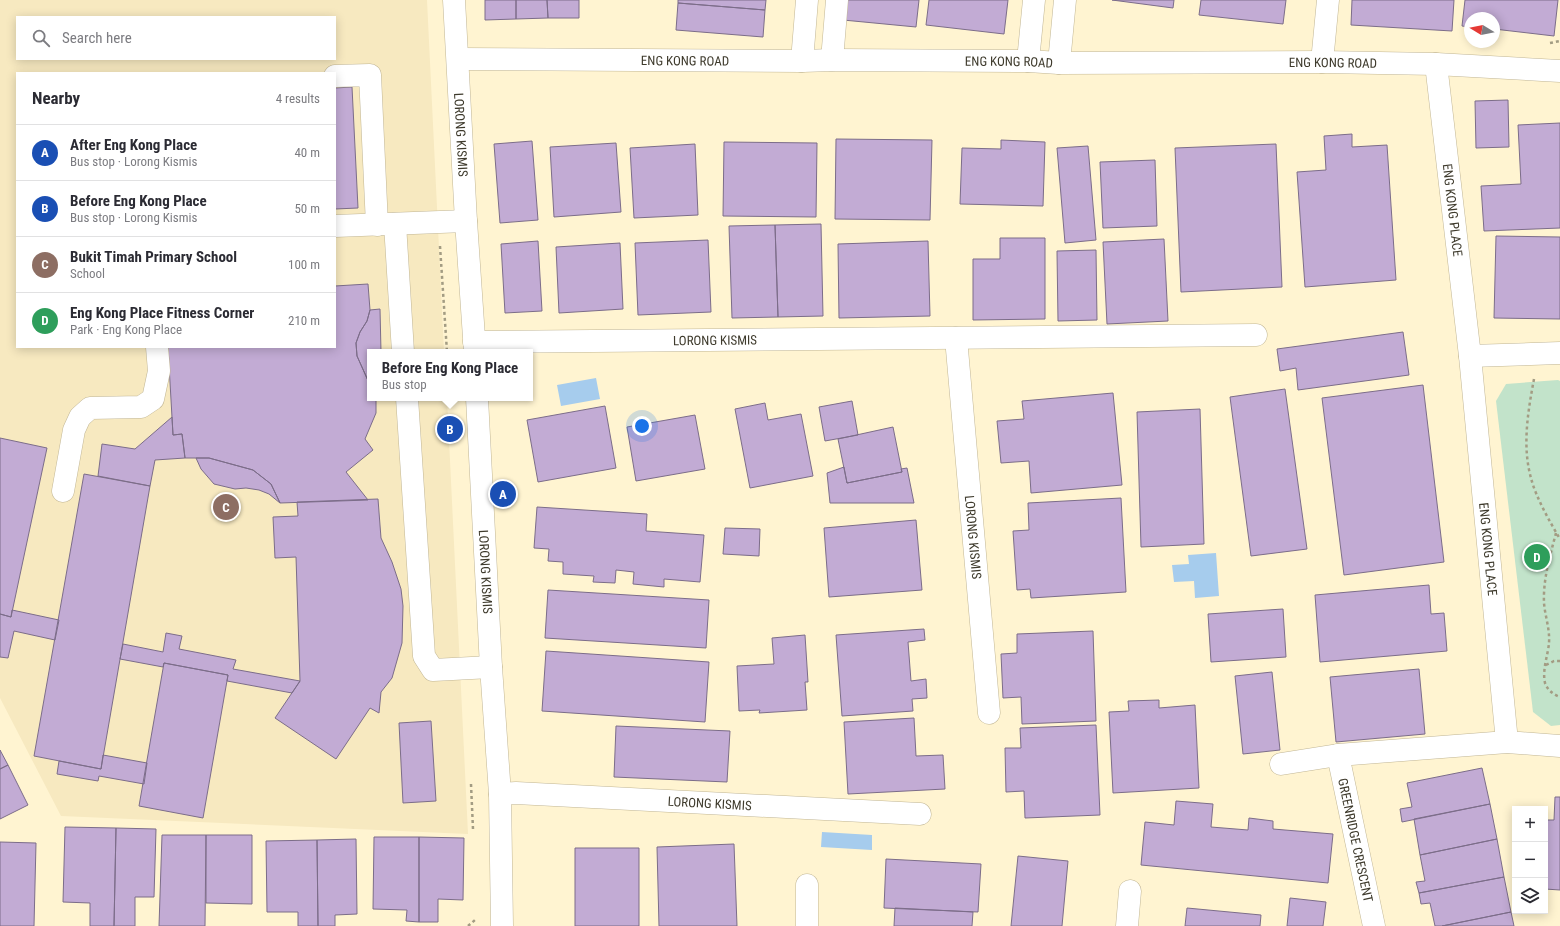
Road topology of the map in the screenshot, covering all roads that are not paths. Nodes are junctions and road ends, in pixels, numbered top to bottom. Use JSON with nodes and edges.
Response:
{"nodes":[{"id":1,"x":454,"y":0,"type":"edge"},
{"id":2,"x":807,"y":0,"type":"edge"},
{"id":3,"x":837,"y":0,"type":"edge"},
{"id":4,"x":1034,"y":0,"type":"edge"},
{"id":5,"x":1065,"y":0,"type":"edge"},
{"id":6,"x":1328,"y":0,"type":"edge"},
{"id":7,"x":458,"y":59,"type":"junction"},
{"id":8,"x":832,"y":60,"type":"junction"},
{"id":9,"x":802,"y":61,"type":"junction"},
{"id":10,"x":1028,"y":61,"type":"junction"},
{"id":11,"x":1322,"y":62,"type":"junction"},
{"id":12,"x":1059,"y":63,"type":"junction"},
{"id":13,"x":1436,"y":64,"type":"junction"},
{"id":14,"x":1560,"y":71,"type":"edge"},
{"id":15,"x":336,"y":76,"type":"edge"},
{"id":16,"x":466,"y":221,"type":"junction"},
{"id":17,"x":386,"y":224,"type":"junction"},
{"id":18,"x":336,"y":226,"type":"edge"},
{"id":19,"x":1256,"y":335,"type":"dead end"},
{"id":20,"x":956,"y":338,"type":"junction"},
{"id":21,"x":474,"y":347,"type":"edge"},
{"id":22,"x":158,"y":348,"type":"edge"},
{"id":23,"x":403,"y":349,"type":"edge"},
{"id":24,"x":1560,"y":353,"type":"edge"},
{"id":25,"x":1470,"y":356,"type":"junction"},
{"id":26,"x":407,"y":401,"type":"edge"},
{"id":27,"x":477,"y":401,"type":"edge"},
{"id":28,"x":63,"y":491,"type":"dead end"},
{"id":29,"x":491,"y":666,"type":"junction"},
{"id":30,"x":989,"y":713,"type":"dead end"},
{"id":31,"x":1507,"y":742,"type":"junction"},
{"id":32,"x":1560,"y":746,"type":"edge"},
{"id":33,"x":1338,"y":755,"type":"junction"},
{"id":34,"x":1281,"y":764,"type":"dead end"},
{"id":35,"x":500,"y":794,"type":"junction"},
{"id":36,"x":920,"y":814,"type":"dead end"},
{"id":37,"x":807,"y":884,"type":"dead end"},
{"id":38,"x":1130,"y":891,"type":"dead end"},
{"id":39,"x":502,"y":926,"type":"edge"},
{"id":40,"x":807,"y":926,"type":"edge"},
{"id":41,"x":1127,"y":926,"type":"edge"},
{"id":42,"x":1374,"y":926,"type":"edge"}],
"edges":[{"from":1,"to":7,"type":"street","name":"LORONG KISMIS"},
{"from":2,"to":9,"type":"street"},
{"from":3,"to":8,"type":"street"},
{"from":4,"to":10,"type":"street"},
{"from":5,"to":12,"type":"street"},
{"from":6,"to":11,"type":"street"},
{"from":7,"to":9,"type":"street","name":"ENG KONG ROAD"},
{"from":7,"to":16,"type":"street","name":"LORONG KISMIS"},
{"from":8,"to":9,"type":"street","name":"ENG KONG ROAD"},
{"from":8,"to":10,"type":"street","name":"ENG KONG ROAD"},
{"from":10,"to":12,"type":"street","name":"ENG KONG ROAD"},
{"from":11,"to":12,"type":"street","name":"ENG KONG ROAD"},
{"from":11,"to":13,"type":"street","name":"ENG KONG ROAD"},
{"from":13,"to":14,"type":"street","name":"ENG KONG ROAD"},
{"from":13,"to":25,"type":"street","name":"ENG KONG PLACE"},
{"from":15,"to":17,"type":"street"},
{"from":16,"to":17,"type":"street"},
{"from":16,"to":21,"type":"street","name":"LORONG KISMIS"},
{"from":17,"to":18,"type":"street"},
{"from":17,"to":23,"type":"street"},
{"from":19,"to":20,"type":"street","name":"LORONG KISMIS"},
{"from":20,"to":21,"type":"street","name":"LORONG KISMIS"},
{"from":20,"to":30,"type":"street","name":"LORONG KISMIS"},
{"from":22,"to":28,"type":"street"},
{"from":24,"to":25,"type":"street"},
{"from":25,"to":31,"type":"street","name":"ENG KONG PLACE"},
{"from":26,"to":29,"type":"street"},
{"from":27,"to":29,"type":"street","name":"LORONG KISMIS"},
{"from":29,"to":35,"type":"street","name":"LORONG KISMIS"},
{"from":31,"to":32,"type":"street"},
{"from":31,"to":33,"type":"street"},
{"from":33,"to":34,"type":"street"},
{"from":33,"to":42,"type":"street","name":"GREENRIDGE CRESCENT"},
{"from":35,"to":36,"type":"street","name":"LORONG KISMIS"},
{"from":35,"to":39,"type":"street","name":"LORONG KISMIS"},
{"from":37,"to":40,"type":"street"},
{"from":38,"to":41,"type":"street"}]}
